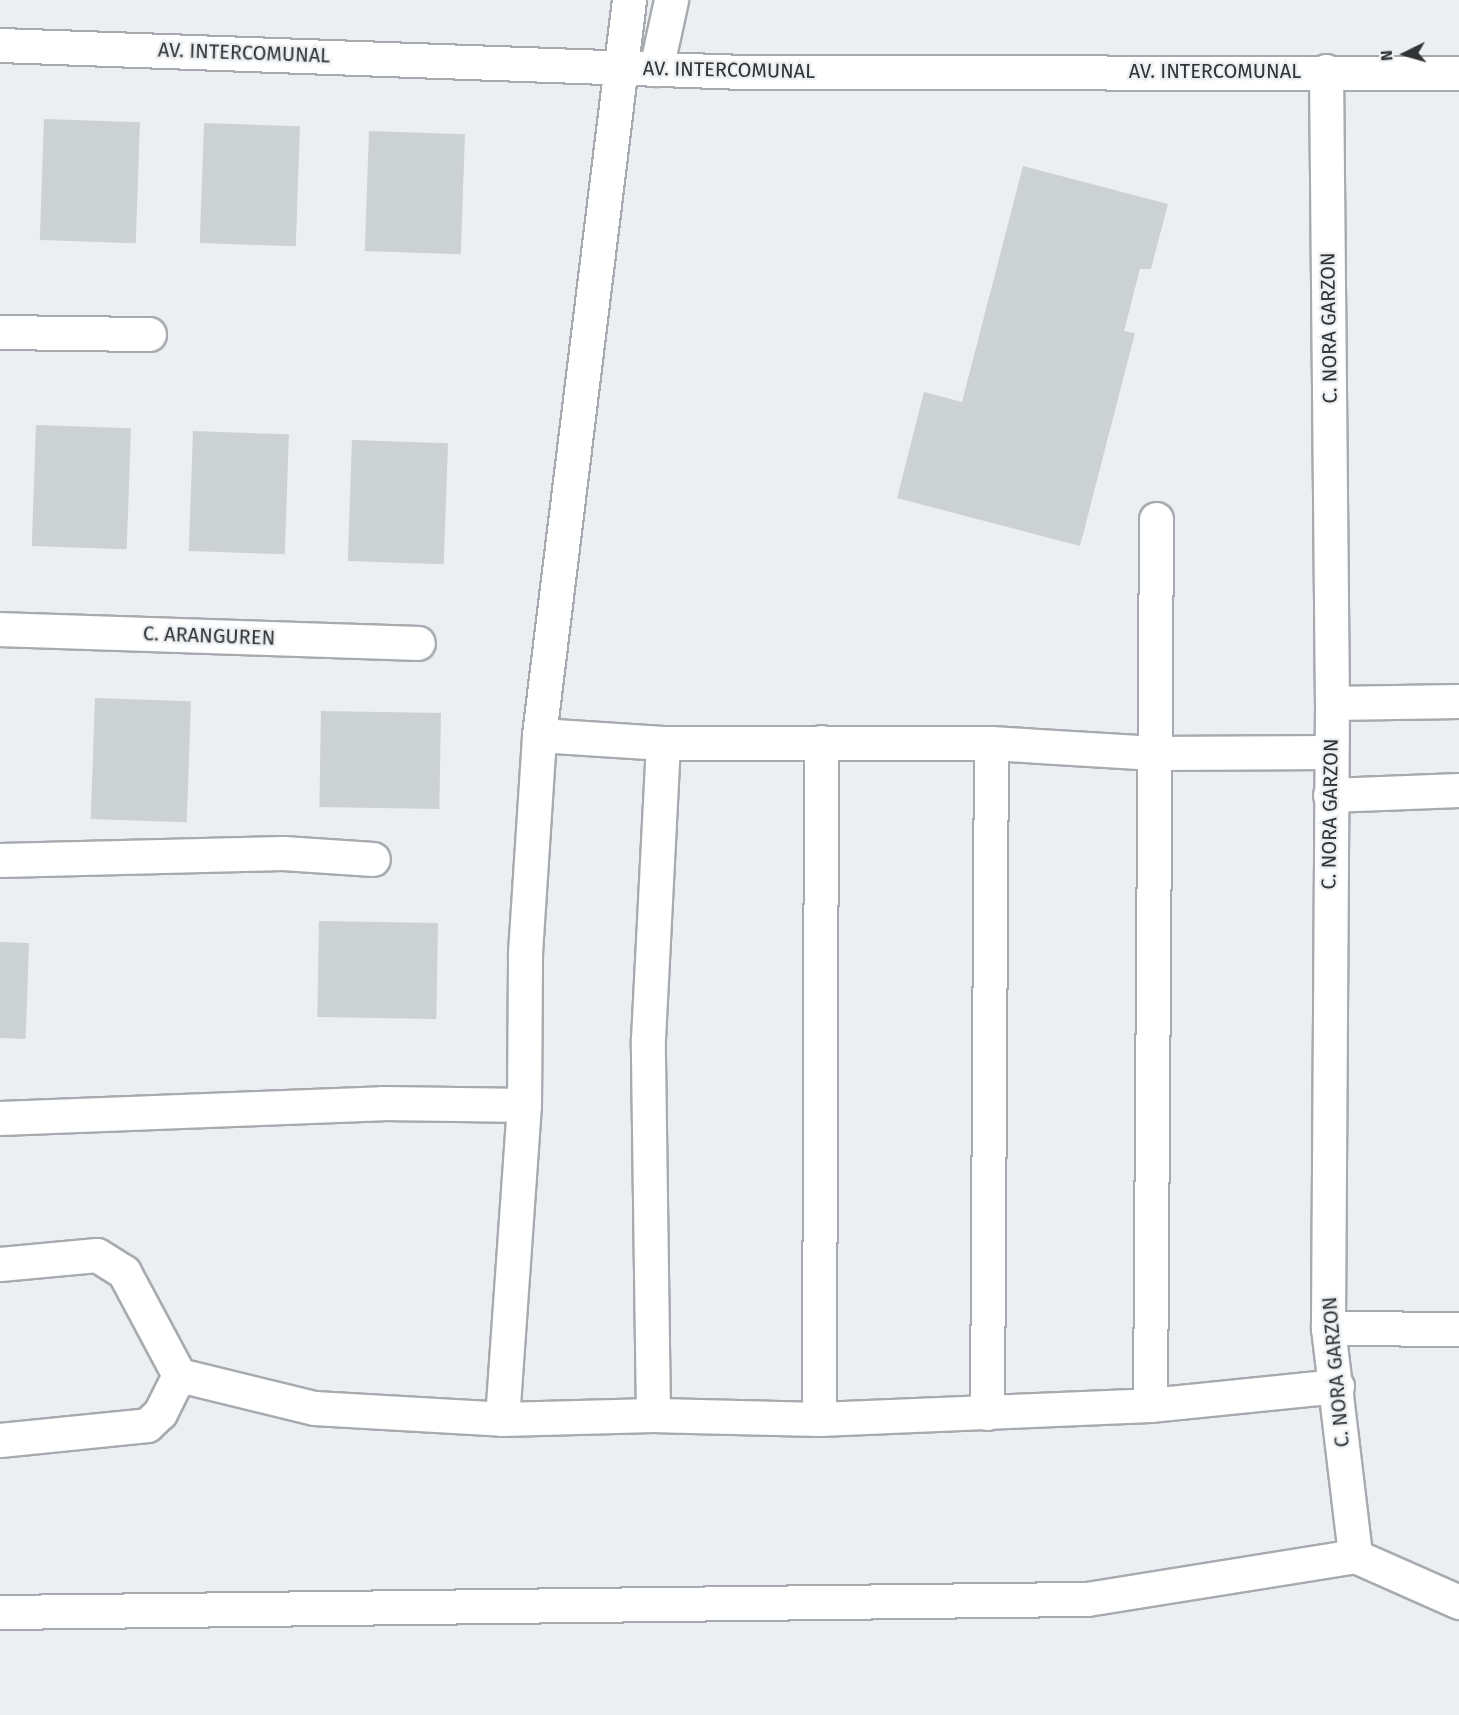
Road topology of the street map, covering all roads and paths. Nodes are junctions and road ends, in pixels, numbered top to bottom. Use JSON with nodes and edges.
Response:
{"nodes":[{"id":1,"x":629,"y":0,"type":"edge"},
{"id":2,"x":671,"y":0,"type":"edge"},
{"id":3,"x":0,"y":45,"type":"edge"},
{"id":4,"x":618,"y":68,"type":"junction"},
{"id":5,"x":656,"y":69,"type":"junction"},
{"id":6,"x":1326,"y":71,"type":"junction"},
{"id":7,"x":1459,"y":74,"type":"edge"},
{"id":8,"x":0,"y":333,"type":"edge"},
{"id":9,"x":148,"y":334,"type":"dead end"},
{"id":10,"x":1156,"y":519,"type":"dead end"},
{"id":11,"x":0,"y":629,"type":"edge"},
{"id":12,"x":418,"y":643,"type":"dead end"},
{"id":13,"x":1459,"y":701,"type":"edge"},
{"id":14,"x":1332,"y":704,"type":"junction"},
{"id":15,"x":539,"y":735,"type":"junction"},
{"id":16,"x":821,"y":742,"type":"junction"},
{"id":17,"x":663,"y":743,"type":"junction"},
{"id":18,"x":991,"y":743,"type":"junction"},
{"id":19,"x":1331,"y":752,"type":"junction"},
{"id":20,"x":1155,"y":753,"type":"junction"},
{"id":21,"x":1459,"y":790,"type":"edge"},
{"id":22,"x":1330,"y":795,"type":"junction"},
{"id":23,"x":373,"y":859,"type":"dead end"},
{"id":24,"x":0,"y":860,"type":"edge"},
{"id":25,"x":524,"y":1105,"type":"junction"},
{"id":26,"x":0,"y":1119,"type":"edge"},
{"id":27,"x":0,"y":1264,"type":"edge"},
{"id":28,"x":1329,"y":1328,"type":"junction"},
{"id":29,"x":1459,"y":1329,"type":"edge"},
{"id":30,"x":179,"y":1375,"type":"junction"},
{"id":31,"x":1337,"y":1386,"type":"junction"},
{"id":32,"x":1150,"y":1405,"type":"junction"},
{"id":33,"x":987,"y":1413,"type":"junction"},
{"id":34,"x":653,"y":1415,"type":"junction"},
{"id":35,"x":502,"y":1419,"type":"junction"},
{"id":36,"x":819,"y":1419,"type":"junction"},
{"id":37,"x":0,"y":1440,"type":"edge"},
{"id":38,"x":1355,"y":1556,"type":"junction"},
{"id":39,"x":1459,"y":1602,"type":"edge"},
{"id":40,"x":0,"y":1612,"type":"edge"}],
"edges":[{"from":1,"to":4,"type":"street"},
{"from":2,"to":5,"type":"street"},
{"from":3,"to":4,"type":"street","name":"AV. INTERCOMUNAL"},
{"from":4,"to":5,"type":"street","name":"AV. INTERCOMUNAL"},
{"from":4,"to":15,"type":"street"},
{"from":5,"to":6,"type":"street","name":"AV. INTERCOMUNAL"},
{"from":6,"to":7,"type":"street","name":"AV. INTERCOMUNAL"},
{"from":6,"to":14,"type":"street","name":"C. NORA GARZON"},
{"from":8,"to":9,"type":"street"},
{"from":10,"to":20,"type":"street"},
{"from":11,"to":12,"type":"street","name":"C. ARANGUREN"},
{"from":13,"to":14,"type":"street"},
{"from":14,"to":19,"type":"street","name":"C. NORA GARZON"},
{"from":15,"to":17,"type":"street"},
{"from":15,"to":25,"type":"street"},
{"from":16,"to":17,"type":"street"},
{"from":16,"to":18,"type":"street"},
{"from":16,"to":36,"type":"street"},
{"from":17,"to":34,"type":"street"},
{"from":18,"to":20,"type":"street"},
{"from":18,"to":33,"type":"street"},
{"from":19,"to":20,"type":"street"},
{"from":19,"to":22,"type":"street","name":"C. NORA GARZON"},
{"from":20,"to":32,"type":"street"},
{"from":21,"to":22,"type":"street"},
{"from":22,"to":28,"type":"street","name":"C. NORA GARZON"},
{"from":23,"to":24,"type":"street"},
{"from":25,"to":26,"type":"street"},
{"from":25,"to":35,"type":"street"},
{"from":27,"to":30,"type":"street"},
{"from":28,"to":29,"type":"street"},
{"from":28,"to":31,"type":"street","name":"C. NORA GARZON"},
{"from":30,"to":35,"type":"street"},
{"from":30,"to":37,"type":"street"},
{"from":31,"to":32,"type":"street"},
{"from":31,"to":38,"type":"street","name":"C. NORA GARZON"},
{"from":32,"to":33,"type":"street"},
{"from":33,"to":36,"type":"street"},
{"from":34,"to":35,"type":"street"},
{"from":34,"to":36,"type":"street"},
{"from":38,"to":39,"type":"street"},
{"from":38,"to":40,"type":"street"}]}
